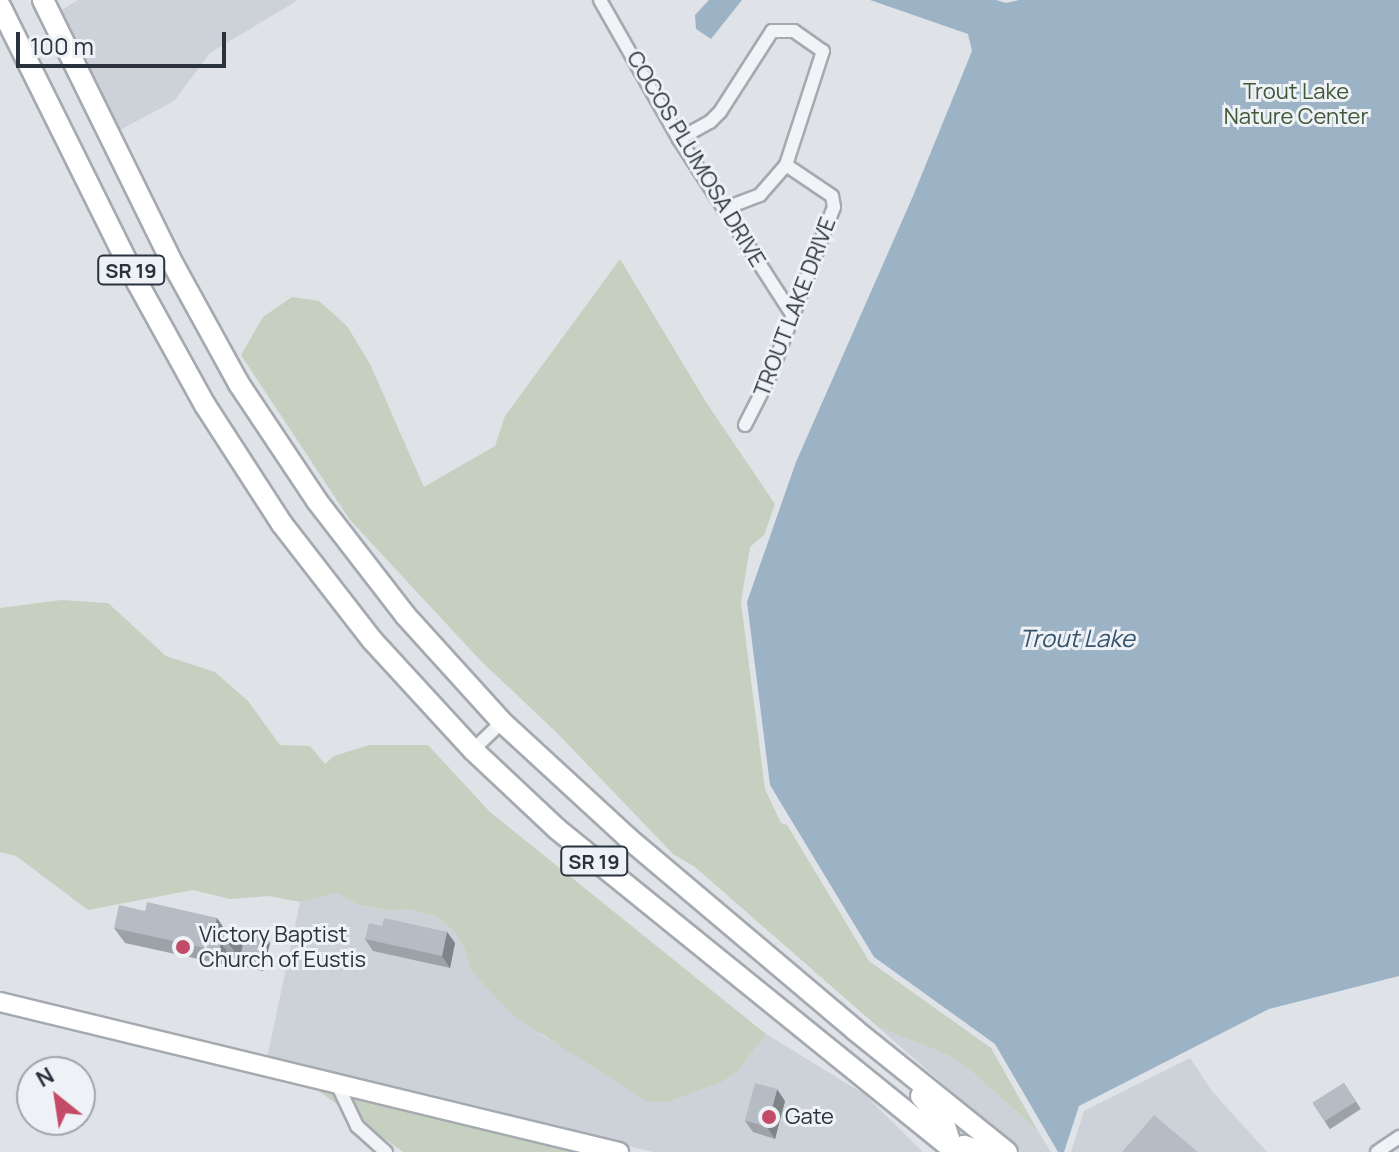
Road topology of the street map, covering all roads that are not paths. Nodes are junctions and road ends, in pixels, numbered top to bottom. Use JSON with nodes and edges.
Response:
{"nodes":[{"id":1,"x":43,"y":0,"type":"edge"},
{"id":2,"x":600,"y":0,"type":"edge"},
{"id":3,"x":0,"y":6,"type":"edge"},
{"id":4,"x":679,"y":139,"type":"junction"},
{"id":5,"x":786,"y":165,"type":"junction"},
{"id":6,"x":724,"y":209,"type":"junction"},
{"id":7,"x":793,"y":316,"type":"junction"},
{"id":8,"x":745,"y":425,"type":"dead end"},
{"id":9,"x":502,"y":722,"type":"junction"},
{"id":10,"x":473,"y":750,"type":"junction"},
{"id":11,"x":0,"y":1002,"type":"edge"},
{"id":12,"x":855,"y":1030,"type":"junction"},
{"id":13,"x":337,"y":1084,"type":"junction"},
{"id":14,"x":1399,"y":1137,"type":"edge"},
{"id":15,"x":953,"y":1151,"type":"edge"},
{"id":16,"x":386,"y":1152,"type":"edge"},
{"id":17,"x":619,"y":1152,"type":"edge"},
{"id":18,"x":982,"y":1152,"type":"edge"},
{"id":19,"x":1007,"y":1152,"type":"edge"},
{"id":20,"x":1377,"y":1152,"type":"edge"}],
"edges":[{"from":1,"to":9,"type":"main road","number":"SR 19"},
{"from":2,"to":4,"type":"street","name":"COCOS PLUMOSA DRIVE"},
{"from":3,"to":10,"type":"main road","number":"SR 19"},
{"from":4,"to":5,"type":"street"},
{"from":4,"to":6,"type":"street","name":"COCOS PLUMOSA DRIVE"},
{"from":5,"to":6,"type":"street"},
{"from":5,"to":7,"type":"street","name":"TROUT LAKE DRIVE"},
{"from":6,"to":7,"type":"street","name":"COCOS PLUMOSA DRIVE"},
{"from":7,"to":8,"type":"street","name":"TROUT LAKE DRIVE"},
{"from":9,"to":10,"type":"street"},
{"from":9,"to":12,"type":"main road","number":"SR 19"},
{"from":10,"to":15,"type":"main road","number":"SR 19"},
{"from":11,"to":13,"type":"main road"},
{"from":12,"to":15,"type":"main road"},
{"from":12,"to":19,"type":"main road","number":"SR 19"},
{"from":13,"to":16,"type":"street"},
{"from":13,"to":17,"type":"main road"},
{"from":14,"to":20,"type":"street"},
{"from":15,"to":18,"type":"main road"}]}
